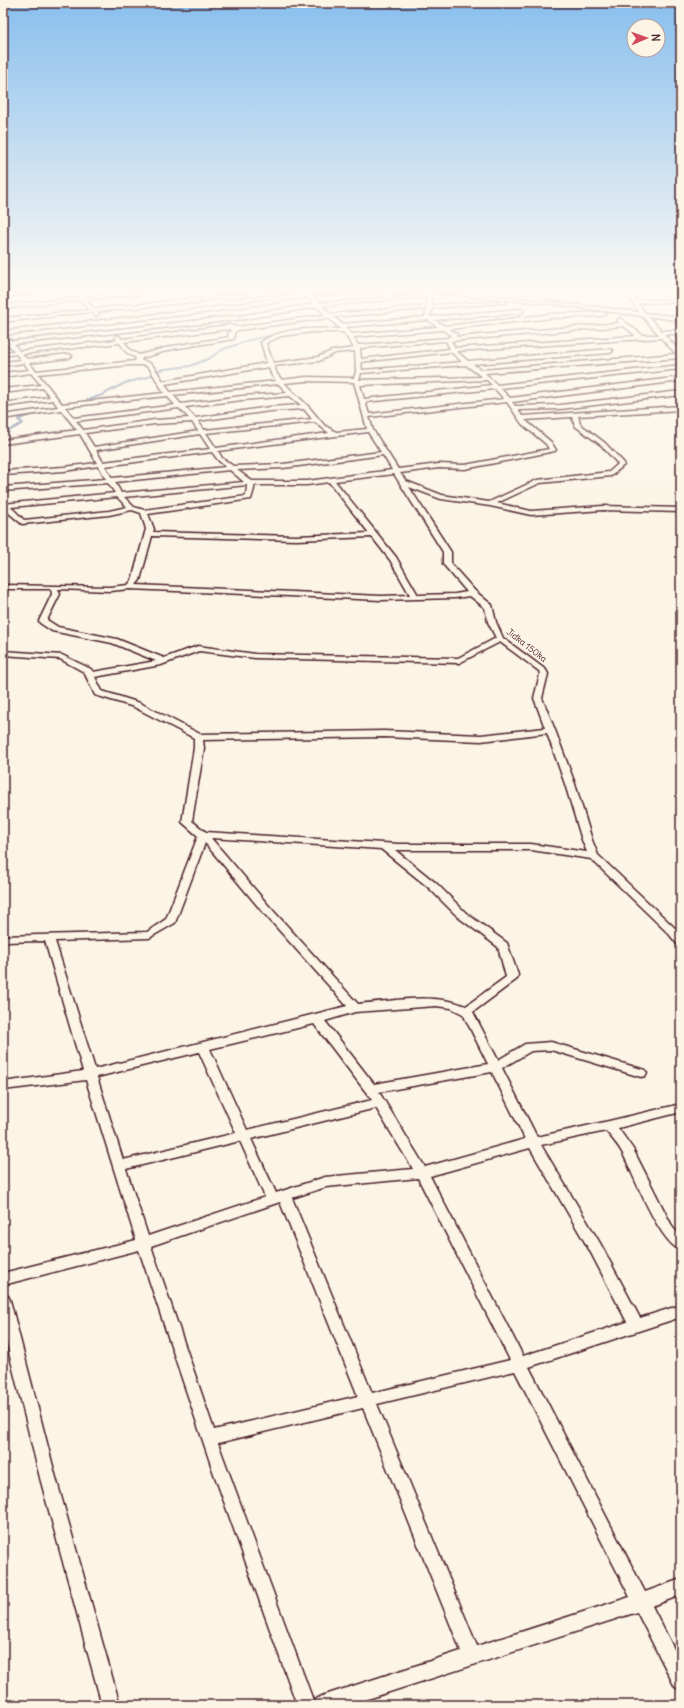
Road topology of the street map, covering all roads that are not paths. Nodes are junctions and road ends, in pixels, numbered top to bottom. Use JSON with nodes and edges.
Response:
{"nodes":[{"id":1,"x":30,"y":369,"type":"edge"},
{"id":2,"x":62,"y":369,"type":"edge"},
{"id":3,"x":152,"y":369,"type":"edge"},
{"id":4,"x":248,"y":369,"type":"edge"},
{"id":5,"x":272,"y":369,"type":"edge"},
{"id":6,"x":359,"y":369,"type":"edge"},
{"id":7,"x":399,"y":369,"type":"edge"},
{"id":8,"x":476,"y":369,"type":"edge"},
{"id":9,"x":518,"y":369,"type":"edge"},
{"id":10,"x":664,"y":369,"type":"edge"},
{"id":11,"x":33,"y":372,"type":"junction"},
{"id":12,"x":359,"y":372,"type":"junction"},
{"id":13,"x":480,"y":372,"type":"junction"},
{"id":14,"x":3,"y":375,"type":"edge"},
{"id":15,"x":488,"y":378,"type":"junction"},
{"id":16,"x":681,"y":379,"type":"edge"},
{"id":17,"x":281,"y":381,"type":"junction"},
{"id":18,"x":356,"y":382,"type":"junction"},
{"id":19,"x":161,"y":383,"type":"junction"},
{"id":20,"x":45,"y":386,"type":"junction"},
{"id":21,"x":496,"y":386,"type":"junction"},
{"id":22,"x":3,"y":391,"type":"edge"},
{"id":23,"x":168,"y":394,"type":"junction"},
{"id":24,"x":291,"y":394,"type":"junction"},
{"id":25,"x":681,"y":394,"type":"edge"},
{"id":26,"x":54,"y":398,"type":"junction"},
{"id":27,"x":362,"y":401,"type":"junction"},
{"id":28,"x":509,"y":401,"type":"junction"},
{"id":29,"x":3,"y":405,"type":"edge"},
{"id":30,"x":181,"y":406,"type":"junction"},
{"id":31,"x":61,"y":407,"type":"junction"},
{"id":32,"x":306,"y":408,"type":"junction"},
{"id":33,"x":514,"y":408,"type":"junction"},
{"id":34,"x":681,"y":408,"type":"edge"},
{"id":35,"x":575,"y":415,"type":"junction"},
{"id":36,"x":366,"y":416,"type":"junction"},
{"id":37,"x":3,"y":417,"type":"edge"},
{"id":38,"x":521,"y":418,"type":"junction"},
{"id":39,"x":72,"y":420,"type":"junction"},
{"id":40,"x":194,"y":420,"type":"junction"},
{"id":41,"x":317,"y":420,"type":"junction"},
{"id":42,"x":370,"y":430,"type":"junction"},
{"id":43,"x":81,"y":431,"type":"junction"},
{"id":44,"x":202,"y":432,"type":"junction"},
{"id":45,"x":334,"y":434,"type":"junction"},
{"id":46,"x":3,"y":442,"type":"edge"},
{"id":47,"x":92,"y":449,"type":"junction"},
{"id":48,"x":213,"y":450,"type":"junction"},
{"id":49,"x":385,"y":453,"type":"junction"},
{"id":50,"x":101,"y":463,"type":"junction"},
{"id":51,"x":231,"y":468,"type":"junction"},
{"id":52,"x":396,"y":471,"type":"junction"},
{"id":53,"x":3,"y":473,"type":"edge"},
{"id":54,"x":111,"y":480,"type":"junction"},
{"id":55,"x":330,"y":480,"type":"junction"},
{"id":56,"x":402,"y":482,"type":"junction"},
{"id":57,"x":250,"y":483,"type":"junction"},
{"id":58,"x":3,"y":489,"type":"edge"},
{"id":59,"x":119,"y":495,"type":"junction"},
{"id":60,"x":490,"y":504,"type":"junction"},
{"id":61,"x":5,"y":506,"type":"edge"},
{"id":62,"x":132,"y":508,"type":"junction"},
{"id":63,"x":681,"y":510,"type":"edge"},
{"id":64,"x":144,"y":512,"type":"junction"},
{"id":65,"x":149,"y":534,"type":"junction"},
{"id":66,"x":374,"y":535,"type":"junction"},
{"id":67,"x":3,"y":587,"type":"edge"},
{"id":68,"x":54,"y":587,"type":"junction"},
{"id":69,"x":130,"y":587,"type":"junction"},
{"id":70,"x":472,"y":593,"type":"junction"},
{"id":71,"x":416,"y":598,"type":"junction"},
{"id":72,"x":500,"y":639,"type":"junction"},
{"id":73,"x":3,"y":653,"type":"edge"},
{"id":74,"x":164,"y":660,"type":"junction"},
{"id":75,"x":90,"y":675,"type":"junction"},
{"id":76,"x":551,"y":730,"type":"junction"},
{"id":77,"x":198,"y":737,"type":"junction"},
{"id":78,"x":203,"y":835,"type":"junction"},
{"id":79,"x":384,"y":846,"type":"junction"},
{"id":80,"x":594,"y":856,"type":"junction"},
{"id":81,"x":49,"y":938,"type":"junction"},
{"id":82,"x":3,"y":939,"type":"edge"},
{"id":83,"x":681,"y":942,"type":"edge"},
{"id":84,"x":355,"y":1008,"type":"junction"},
{"id":85,"x":467,"y":1011,"type":"junction"},
{"id":86,"x":317,"y":1019,"type":"junction"},
{"id":87,"x":203,"y":1048,"type":"junction"},
{"id":88,"x":495,"y":1067,"type":"junction"},
{"id":89,"x":641,"y":1073,"type":"dead end"},
{"id":90,"x":90,"y":1075,"type":"junction"},
{"id":91,"x":3,"y":1086,"type":"edge"},
{"id":92,"x":371,"y":1090,"type":"junction"},
{"id":93,"x":379,"y":1103,"type":"junction"},
{"id":94,"x":681,"y":1108,"type":"edge"},
{"id":95,"x":609,"y":1126,"type":"junction"},
{"id":96,"x":243,"y":1135,"type":"junction"},
{"id":97,"x":533,"y":1142,"type":"junction"},
{"id":98,"x":119,"y":1166,"type":"junction"},
{"id":99,"x":422,"y":1173,"type":"junction"},
{"id":100,"x":278,"y":1197,"type":"junction"},
{"id":101,"x":143,"y":1243,"type":"junction"},
{"id":102,"x":681,"y":1245,"type":"edge"},
{"id":103,"x":3,"y":1279,"type":"edge"},
{"id":104,"x":3,"y":1300,"type":"edge"},
{"id":105,"x":681,"y":1311,"type":"edge"},
{"id":106,"x":636,"y":1326,"type":"junction"},
{"id":107,"x":519,"y":1364,"type":"junction"},
{"id":108,"x":368,"y":1401,"type":"junction"},
{"id":109,"x":209,"y":1438,"type":"junction"},
{"id":110,"x":681,"y":1587,"type":"edge"},
{"id":111,"x":640,"y":1602,"type":"junction"},
{"id":112,"x":472,"y":1656,"type":"junction"},
{"id":113,"x":681,"y":1681,"type":"edge"},
{"id":114,"x":111,"y":1705,"type":"edge"},
{"id":115,"x":306,"y":1705,"type":"edge"},
{"id":116,"x":322,"y":1705,"type":"edge"}],
"edges":[{"from":1,"to":11,"type":"street"},
{"from":2,"to":11,"type":"street"},
{"from":3,"to":19,"type":"street"},
{"from":4,"to":19,"type":"street"},
{"from":5,"to":17,"type":"street"},
{"from":6,"to":12,"type":"street"},
{"from":7,"to":12,"type":"street"},
{"from":8,"to":13,"type":"street"},
{"from":9,"to":13,"type":"street"},
{"from":10,"to":21,"type":"street"},
{"from":11,"to":14,"type":"street"},
{"from":11,"to":20,"type":"street"},
{"from":12,"to":18,"type":"street"},
{"from":13,"to":15,"type":"street"},
{"from":15,"to":18,"type":"street"},
{"from":15,"to":21,"type":"street"},
{"from":16,"to":28,"type":"street"},
{"from":17,"to":18,"type":"street"},
{"from":17,"to":23,"type":"street"},
{"from":17,"to":24,"type":"street"},
{"from":18,"to":27,"type":"street","name":"Jidka 150ka"},
{"from":19,"to":23,"type":"street"},
{"from":20,"to":22,"type":"street"},
{"from":20,"to":26,"type":"street"},
{"from":21,"to":27,"type":"street"},
{"from":21,"to":28,"type":"street"},
{"from":23,"to":30,"type":"street"},
{"from":23,"to":31,"type":"street"},
{"from":24,"to":30,"type":"street"},
{"from":24,"to":32,"type":"street"},
{"from":25,"to":33,"type":"street"},
{"from":26,"to":29,"type":"street"},
{"from":26,"to":31,"type":"street"},
{"from":27,"to":36,"type":"street","name":"Jidka 150ka"},
{"from":28,"to":33,"type":"street"},
{"from":28,"to":36,"type":"street"},
{"from":30,"to":39,"type":"street"},
{"from":30,"to":40,"type":"street"},
{"from":31,"to":37,"type":"street"},
{"from":31,"to":39,"type":"street"},
{"from":32,"to":40,"type":"street"},
{"from":32,"to":41,"type":"street"},
{"from":33,"to":38,"type":"street"},
{"from":34,"to":35,"type":"street"},
{"from":35,"to":38,"type":"street"},
{"from":35,"to":60,"type":"street"},
{"from":36,"to":42,"type":"street","name":"Jidka 150ka"},
{"from":38,"to":52,"type":"street"},
{"from":39,"to":43,"type":"street"},
{"from":40,"to":43,"type":"street"},
{"from":40,"to":44,"type":"street"},
{"from":41,"to":44,"type":"street"},
{"from":41,"to":45,"type":"street"},
{"from":42,"to":45,"type":"street"},
{"from":42,"to":49,"type":"street","name":"Jidka 150ka"},
{"from":43,"to":46,"type":"street"},
{"from":43,"to":47,"type":"street"},
{"from":44,"to":47,"type":"street"},
{"from":44,"to":48,"type":"street"},
{"from":45,"to":48,"type":"street"},
{"from":47,"to":50,"type":"street"},
{"from":48,"to":50,"type":"street"},
{"from":48,"to":51,"type":"street"},
{"from":49,"to":51,"type":"street"},
{"from":49,"to":52,"type":"street","name":"Jidka 150ka"},
{"from":50,"to":53,"type":"street"},
{"from":50,"to":54,"type":"street"},
{"from":51,"to":54,"type":"street"},
{"from":51,"to":57,"type":"street"},
{"from":52,"to":55,"type":"street"},
{"from":52,"to":56,"type":"street","name":"Jidka 150ka"},
{"from":54,"to":58,"type":"street"},
{"from":54,"to":59,"type":"street"},
{"from":55,"to":57,"type":"street"},
{"from":55,"to":66,"type":"street"},
{"from":56,"to":60,"type":"street"},
{"from":56,"to":70,"type":"street","name":"Jidka 150ka"},
{"from":57,"to":59,"type":"street"},
{"from":57,"to":64,"type":"street"},
{"from":59,"to":61,"type":"street"},
{"from":59,"to":62,"type":"street"},
{"from":60,"to":63,"type":"street"},
{"from":61,"to":62,"type":"street"},
{"from":62,"to":64,"type":"street"},
{"from":64,"to":65,"type":"street"},
{"from":65,"to":66,"type":"street"},
{"from":65,"to":69,"type":"street"},
{"from":66,"to":71,"type":"street"},
{"from":67,"to":68,"type":"street"},
{"from":68,"to":69,"type":"street"},
{"from":68,"to":74,"type":"street"},
{"from":69,"to":71,"type":"street"},
{"from":70,"to":71,"type":"street"},
{"from":70,"to":72,"type":"street","name":"Jidka 150ka"},
{"from":72,"to":74,"type":"street"},
{"from":72,"to":76,"type":"street","name":"Jidka 150ka"},
{"from":73,"to":75,"type":"street"},
{"from":74,"to":75,"type":"street"},
{"from":75,"to":77,"type":"street"},
{"from":76,"to":77,"type":"street"},
{"from":76,"to":80,"type":"street","name":"Jidka 150ka"},
{"from":77,"to":78,"type":"street"},
{"from":78,"to":79,"type":"street"},
{"from":78,"to":81,"type":"street"},
{"from":78,"to":84,"type":"street"},
{"from":79,"to":80,"type":"street"},
{"from":79,"to":85,"type":"street"},
{"from":80,"to":83,"type":"street","name":"Jidka 150ka"},
{"from":81,"to":82,"type":"street"},
{"from":81,"to":90,"type":"street"},
{"from":84,"to":85,"type":"street"},
{"from":84,"to":86,"type":"street"},
{"from":85,"to":88,"type":"street"},
{"from":86,"to":87,"type":"street"},
{"from":86,"to":92,"type":"street"},
{"from":87,"to":90,"type":"street"},
{"from":87,"to":96,"type":"street"},
{"from":88,"to":89,"type":"street"},
{"from":88,"to":92,"type":"street"},
{"from":88,"to":97,"type":"street"},
{"from":90,"to":91,"type":"street"},
{"from":90,"to":98,"type":"street"},
{"from":92,"to":93,"type":"street"},
{"from":93,"to":96,"type":"street"},
{"from":93,"to":99,"type":"street"},
{"from":94,"to":95,"type":"street"},
{"from":95,"to":97,"type":"street"},
{"from":95,"to":102,"type":"street"},
{"from":96,"to":98,"type":"street"},
{"from":96,"to":100,"type":"street"},
{"from":97,"to":99,"type":"street"},
{"from":97,"to":106,"type":"street"},
{"from":98,"to":101,"type":"street"},
{"from":99,"to":100,"type":"street"},
{"from":99,"to":107,"type":"street"},
{"from":100,"to":101,"type":"street"},
{"from":100,"to":108,"type":"street"},
{"from":101,"to":103,"type":"street"},
{"from":101,"to":109,"type":"street"},
{"from":104,"to":114,"type":"street"},
{"from":105,"to":106,"type":"street"},
{"from":106,"to":107,"type":"street"},
{"from":107,"to":108,"type":"street"},
{"from":107,"to":111,"type":"street"},
{"from":108,"to":109,"type":"street"},
{"from":108,"to":112,"type":"street"},
{"from":109,"to":115,"type":"street"},
{"from":110,"to":111,"type":"street"},
{"from":111,"to":112,"type":"street"},
{"from":111,"to":113,"type":"street"},
{"from":112,"to":116,"type":"street"}]}
